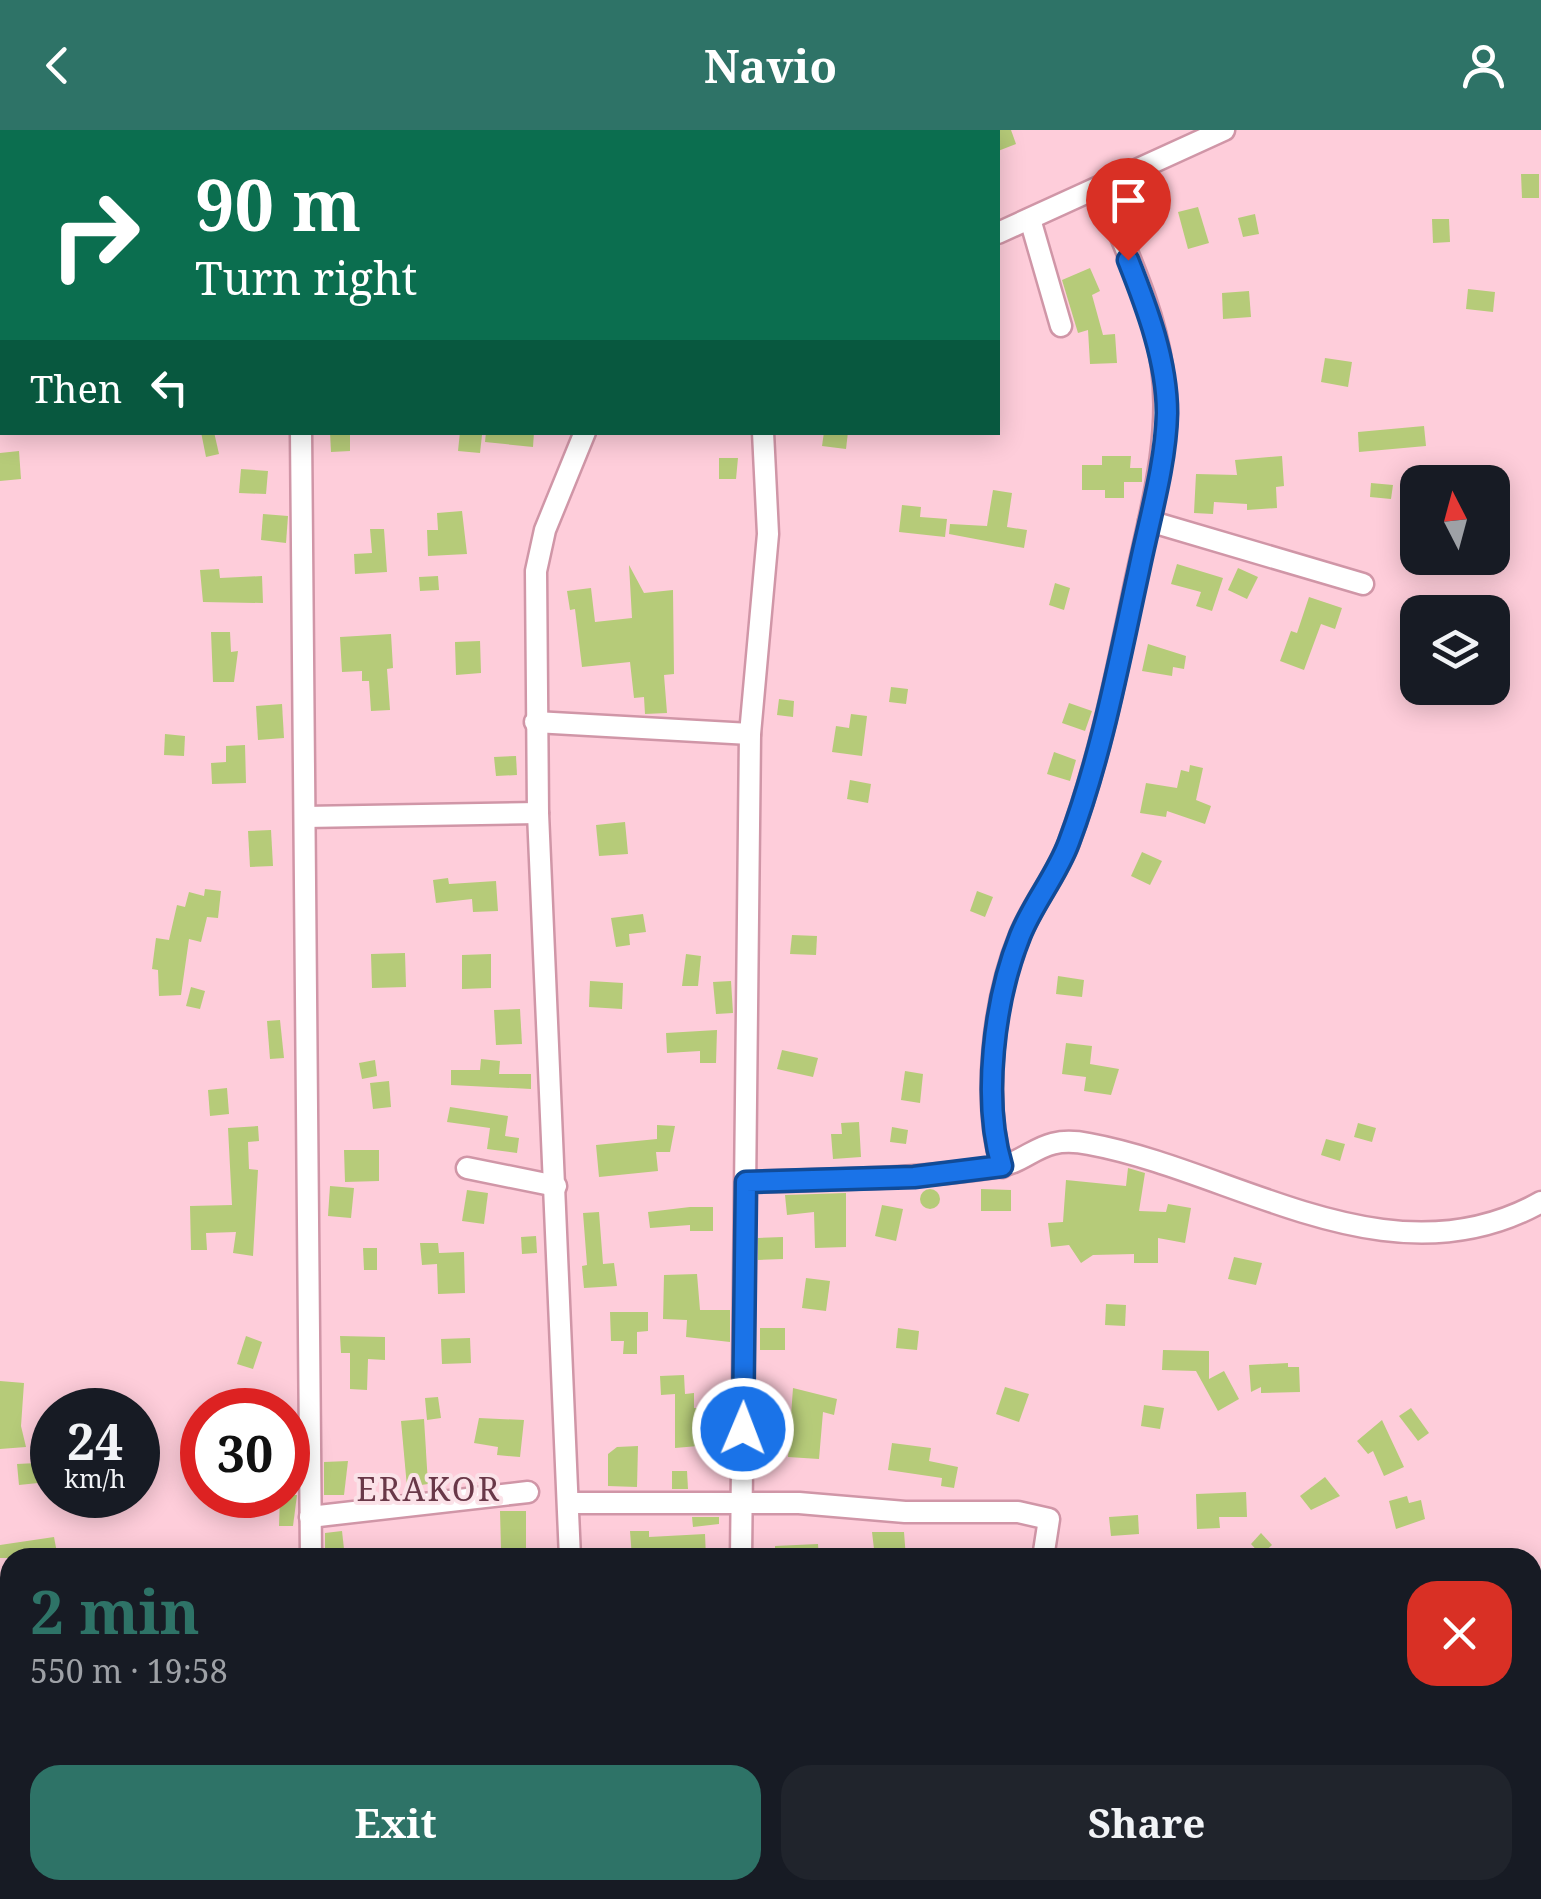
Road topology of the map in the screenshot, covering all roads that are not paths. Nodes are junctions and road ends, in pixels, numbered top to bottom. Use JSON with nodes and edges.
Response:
{"nodes":[{"id":1,"x":1224,"y":130,"type":"edge"},
{"id":2,"x":1101,"y":188,"type":"junction"},
{"id":3,"x":1030,"y":219,"type":"junction"},
{"id":4,"x":1000,"y":232,"type":"edge"},
{"id":5,"x":1060,"y":326,"type":"dead end"},
{"id":6,"x":301,"y":435,"type":"edge"},
{"id":7,"x":584,"y":435,"type":"edge"},
{"id":8,"x":763,"y":435,"type":"edge"},
{"id":9,"x":1149,"y":521,"type":"junction"},
{"id":10,"x":1364,"y":584,"type":"dead end"},
{"id":11,"x":535,"y":722,"type":"junction"},
{"id":12,"x":750,"y":734,"type":"junction"},
{"id":13,"x":538,"y":813,"type":"junction"},
{"id":14,"x":305,"y":817,"type":"junction"},
{"id":15,"x":1002,"y":1166,"type":"junction"},
{"id":16,"x":467,"y":1168,"type":"dead end"},
{"id":17,"x":746,"y":1182,"type":"junction"},
{"id":18,"x":556,"y":1186,"type":"junction"},
{"id":19,"x":1541,"y":1202,"type":"edge"},
{"id":20,"x":309,"y":1388,"type":"edge"},
{"id":21,"x":528,"y":1492,"type":"dead end"},
{"id":22,"x":569,"y":1503,"type":"junction"},
{"id":23,"x":742,"y":1504,"type":"junction"},
{"id":24,"x":310,"y":1517,"type":"joint"},
{"id":25,"x":312,"y":1548,"type":"edge"},
{"id":26,"x":570,"y":1548,"type":"edge"},
{"id":27,"x":741,"y":1548,"type":"edge"},
{"id":28,"x":1044,"y":1548,"type":"edge"}],
"edges":[{"from":1,"to":2,"type":"street"},
{"from":2,"to":3,"type":"street"},
{"from":2,"to":9,"type":"street"},
{"from":3,"to":4,"type":"street"},
{"from":3,"to":5,"type":"street"},
{"from":6,"to":14,"type":"street"},
{"from":7,"to":11,"type":"street"},
{"from":8,"to":12,"type":"street"},
{"from":9,"to":10,"type":"street"},
{"from":9,"to":15,"type":"street"},
{"from":11,"to":12,"type":"street"},
{"from":11,"to":13,"type":"street"},
{"from":12,"to":17,"type":"street"},
{"from":13,"to":14,"type":"street"},
{"from":13,"to":18,"type":"street"},
{"from":14,"to":20,"type":"street"},
{"from":15,"to":17,"type":"street"},
{"from":15,"to":19,"type":"street"},
{"from":16,"to":18,"type":"street"},
{"from":17,"to":23,"type":"street"},
{"from":18,"to":22,"type":"street"},
{"from":21,"to":24,"type":"street"},
{"from":22,"to":23,"type":"street"},
{"from":22,"to":26,"type":"street"},
{"from":23,"to":27,"type":"street"},
{"from":23,"to":28,"type":"street"},
{"from":24,"to":25,"type":"street"}]}
